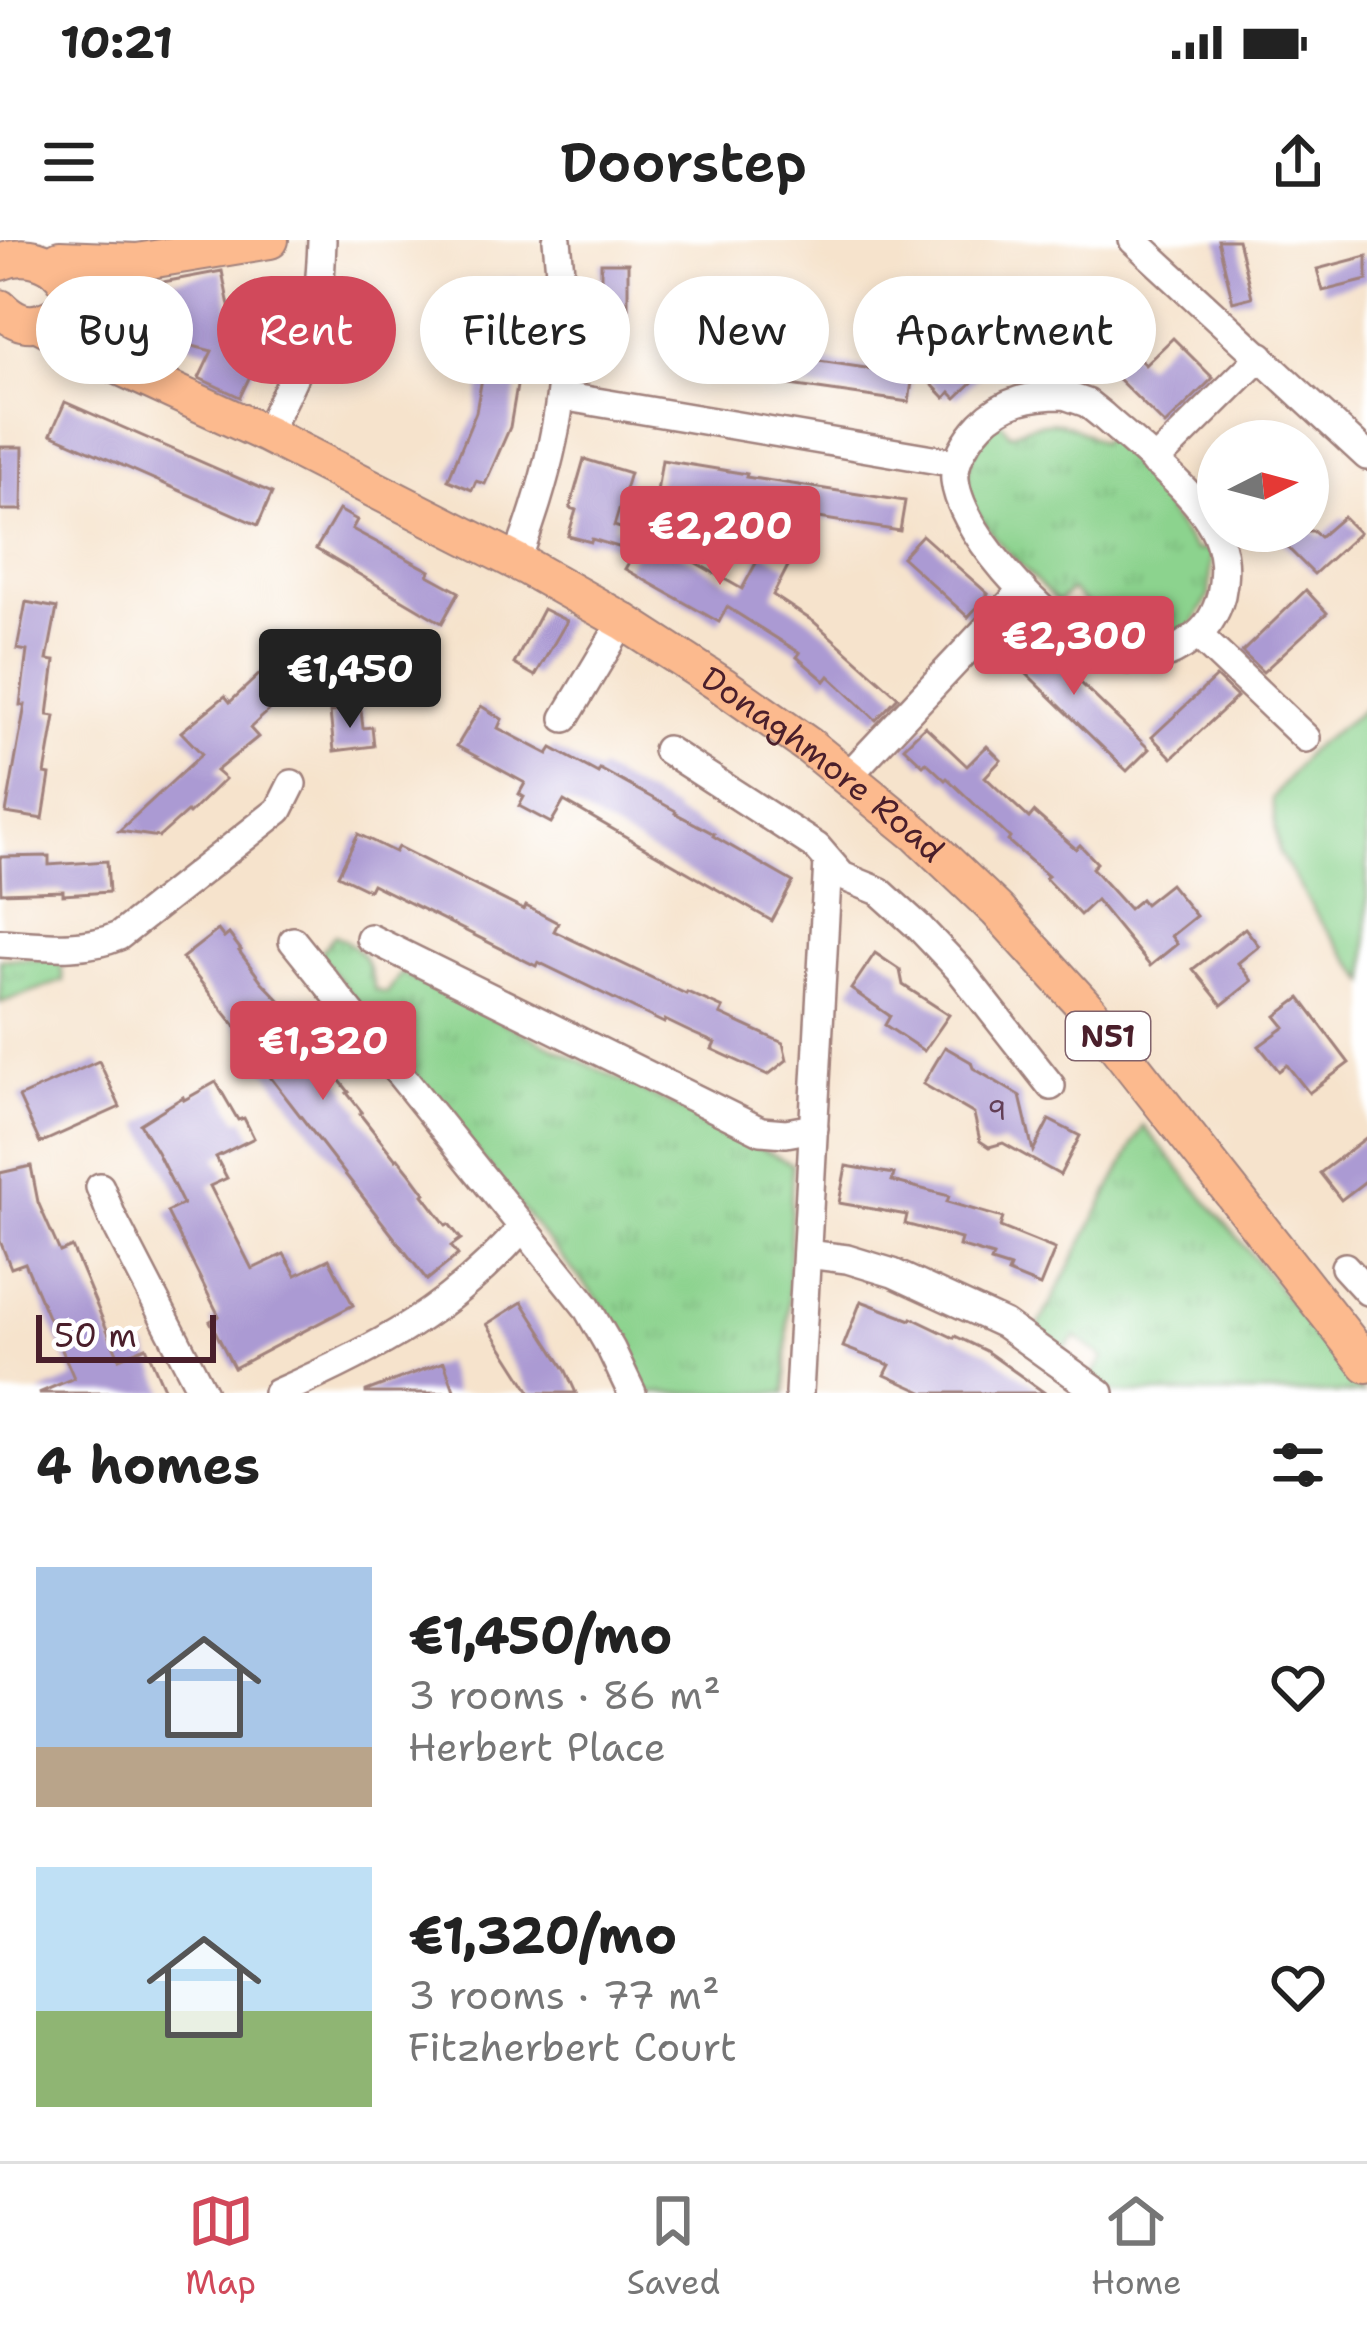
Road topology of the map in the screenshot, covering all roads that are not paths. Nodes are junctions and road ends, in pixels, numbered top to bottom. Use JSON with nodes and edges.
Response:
{"nodes":[{"id":1,"x":270,"y":240,"type":"edge"},
{"id":2,"x":322,"y":240,"type":"edge"},
{"id":3,"x":557,"y":240,"type":"edge"},
{"id":4,"x":1133,"y":240,"type":"edge"},
{"id":5,"x":3,"y":253,"type":"edge"},
{"id":6,"x":53,"y":276,"type":"edge"},
{"id":7,"x":112,"y":276,"type":"edge"},
{"id":8,"x":36,"y":300,"type":"edge"},
{"id":9,"x":0,"y":308,"type":"edge"},
{"id":10,"x":1262,"y":356,"type":"junction"},
{"id":11,"x":158,"y":384,"type":"edge"},
{"id":12,"x":561,"y":396,"type":"junction"},
{"id":13,"x":266,"y":434,"type":"junction"},
{"id":14,"x":1367,"y":456,"type":"edge"},
{"id":15,"x":1154,"y":462,"type":"junction"},
{"id":16,"x":956,"y":464,"type":"junction"},
{"id":17,"x":516,"y":562,"type":"junction"},
{"id":18,"x":1023,"y":590,"type":"junction"},
{"id":19,"x":623,"y":621,"type":"junction"},
{"id":20,"x":1198,"y":635,"type":"junction"},
{"id":21,"x":565,"y":718,"type":"dead end"},
{"id":22,"x":1306,"y":738,"type":"dead end"},
{"id":23,"x":667,"y":750,"type":"dead end"},
{"id":24,"x":848,"y":776,"type":"junction"},
{"id":25,"x":292,"y":784,"type":"dead end"},
{"id":26,"x":828,"y":861,"type":"junction"},
{"id":27,"x":370,"y":938,"type":"dead end"},
{"id":28,"x":292,"y":941,"type":"dead end"},
{"id":29,"x":0,"y":943,"type":"edge"},
{"id":30,"x":1051,"y":1086,"type":"dead end"},
{"id":31,"x":814,"y":1128,"type":"junction"},
{"id":32,"x":100,"y":1186,"type":"dead end"},
{"id":33,"x":523,"y":1227,"type":"junction"},
{"id":34,"x":807,"y":1254,"type":"junction"},
{"id":35,"x":1346,"y":1267,"type":"dead end"},
{"id":36,"x":1367,"y":1291,"type":"edge"},
{"id":37,"x":1366,"y":1362,"type":"edge"},
{"id":38,"x":203,"y":1393,"type":"edge"},
{"id":39,"x":278,"y":1393,"type":"edge"},
{"id":40,"x":632,"y":1393,"type":"edge"},
{"id":41,"x":799,"y":1393,"type":"edge"},
{"id":42,"x":1100,"y":1393,"type":"edge"}],
"edges":[{"from":1,"to":7,"type":"main road"},
{"from":2,"to":13,"type":"street"},
{"from":3,"to":12,"type":"street"},
{"from":4,"to":10,"type":"street"},
{"from":5,"to":6,"type":"main road"},
{"from":8,"to":9,"type":"main road","number":"N51"},
{"from":10,"to":14,"type":"street"},
{"from":10,"to":15,"type":"street"},
{"from":11,"to":13,"type":"main road","name":"Donaghmore Road","number":"N51"},
{"from":12,"to":16,"type":"street"},
{"from":12,"to":17,"type":"street"},
{"from":13,"to":17,"type":"main road","name":"Donaghmore Road","number":"N51"},
{"from":15,"to":16,"type":"street"},
{"from":15,"to":20,"type":"street"},
{"from":16,"to":18,"type":"street"},
{"from":17,"to":19,"type":"main road","name":"Donaghmore Road","number":"N51"},
{"from":18,"to":20,"type":"street"},
{"from":18,"to":24,"type":"street"},
{"from":19,"to":21,"type":"street"},
{"from":19,"to":24,"type":"main road","name":"Donaghmore Road","number":"N51"},
{"from":20,"to":22,"type":"street"},
{"from":23,"to":26,"type":"street"},
{"from":24,"to":37,"type":"main road","name":"Donaghmore Road","number":"N51"},
{"from":25,"to":29,"type":"street"},
{"from":26,"to":30,"type":"street"},
{"from":26,"to":31,"type":"street"},
{"from":27,"to":31,"type":"street"},
{"from":28,"to":33,"type":"street"},
{"from":31,"to":34,"type":"street"},
{"from":32,"to":38,"type":"street"},
{"from":33,"to":39,"type":"street"},
{"from":33,"to":40,"type":"street"},
{"from":34,"to":41,"type":"street"},
{"from":34,"to":42,"type":"street"},
{"from":35,"to":36,"type":"street"}]}
